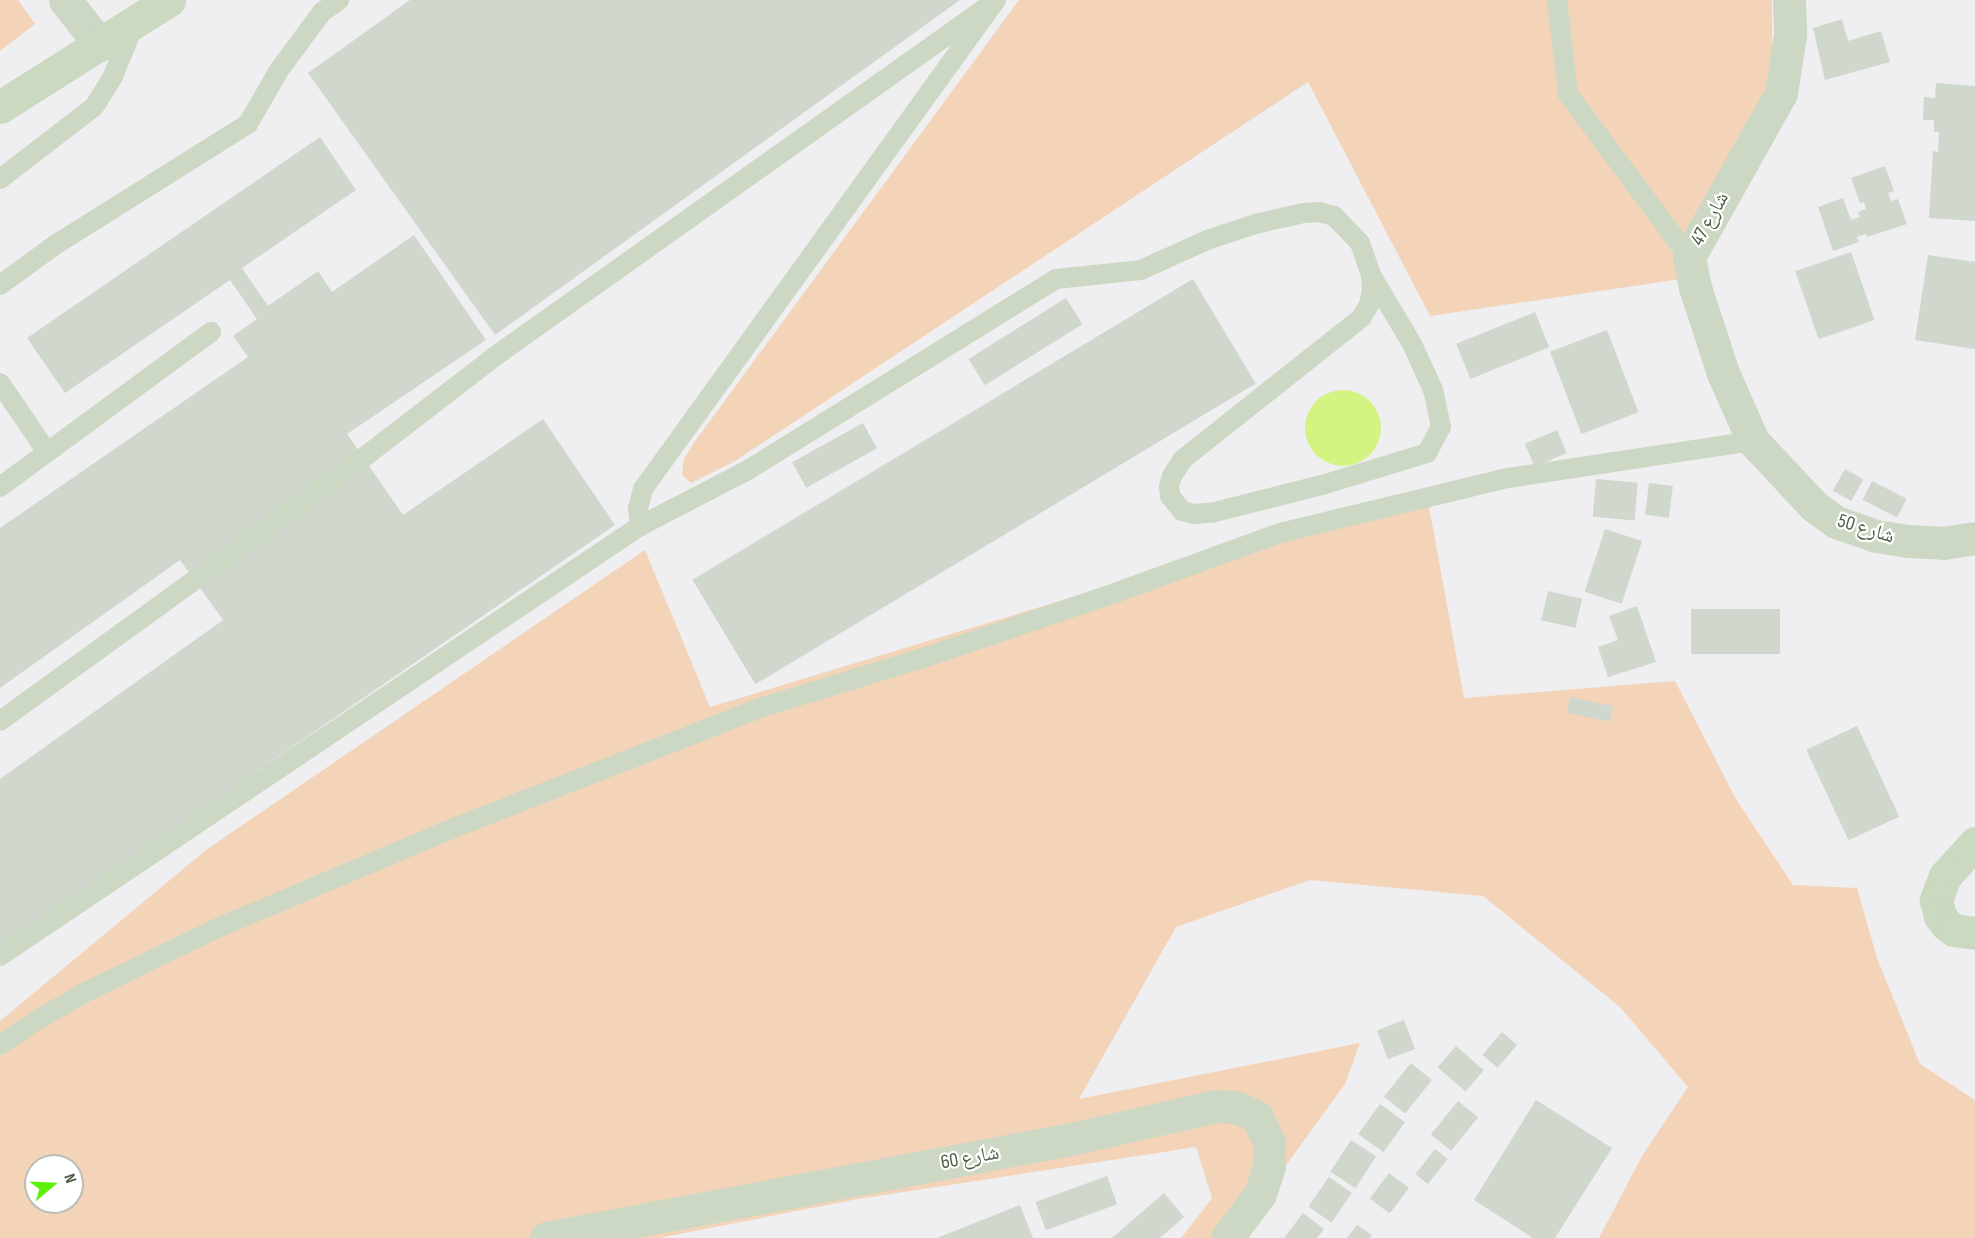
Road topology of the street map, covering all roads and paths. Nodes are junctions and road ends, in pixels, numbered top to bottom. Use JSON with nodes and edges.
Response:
{"nodes":[{"id":1,"x":65,"y":0,"type":"edge"},
{"id":2,"x":169,"y":0,"type":"edge"},
{"id":3,"x":339,"y":0,"type":"edge"},
{"id":4,"x":996,"y":0,"type":"edge"},
{"id":5,"x":1557,"y":0,"type":"edge"},
{"id":6,"x":1789,"y":0,"type":"edge"},
{"id":7,"x":135,"y":24,"type":"junction"},
{"id":8,"x":100,"y":45,"type":"junction"},
{"id":9,"x":0,"y":107,"type":"edge"},
{"id":10,"x":0,"y":179,"type":"edge"},
{"id":11,"x":1689,"y":257,"type":"junction"},
{"id":12,"x":1371,"y":274,"type":"junction"},
{"id":13,"x":0,"y":285,"type":"edge"},
{"id":14,"x":211,"y":332,"type":"dead end"},
{"id":15,"x":0,"y":383,"type":"edge"},
{"id":16,"x":1753,"y":441,"type":"junction"},
{"id":17,"x":48,"y":452,"type":"junction"},
{"id":18,"x":0,"y":487,"type":"edge"},
{"id":19,"x":640,"y":526,"type":"junction"},
{"id":20,"x":1975,"y":538,"type":"edge"},
{"id":21,"x":0,"y":721,"type":"edge"},
{"id":22,"x":1975,"y":843,"type":"edge"},
{"id":23,"x":1975,"y":933,"type":"edge"},
{"id":24,"x":0,"y":956,"type":"edge"},
{"id":25,"x":0,"y":1045,"type":"edge"},
{"id":26,"x":546,"y":1238,"type":"edge"},
{"id":27,"x":1227,"y":1238,"type":"edge"}],
"edges":[{"from":1,"to":8,"type":"street"},
{"from":2,"to":7,"type":"main road"},
{"from":3,"to":13,"type":"lane"},
{"from":4,"to":19,"type":"lane"},
{"from":4,"to":21,"type":"lane"},
{"from":5,"to":11,"type":"lane"},
{"from":6,"to":11,"type":"street","name":"شارع 47"},
{"from":7,"to":8,"type":"main road"},
{"from":7,"to":10,"type":"lane"},
{"from":8,"to":9,"type":"main road"},
{"from":11,"to":16,"type":"street","name":"شارع 47"},
{"from":12,"to":12,"type":"lane"},
{"from":12,"to":19,"type":"lane"},
{"from":14,"to":17,"type":"lane"},
{"from":15,"to":17,"type":"lane"},
{"from":16,"to":20,"type":"street","name":"شارع 50"},
{"from":16,"to":25,"type":"lane"},
{"from":17,"to":18,"type":"lane"},
{"from":19,"to":24,"type":"lane"},
{"from":22,"to":23,"type":"main road"},
{"from":26,"to":27,"type":"street","name":"شارع 60"}]}
